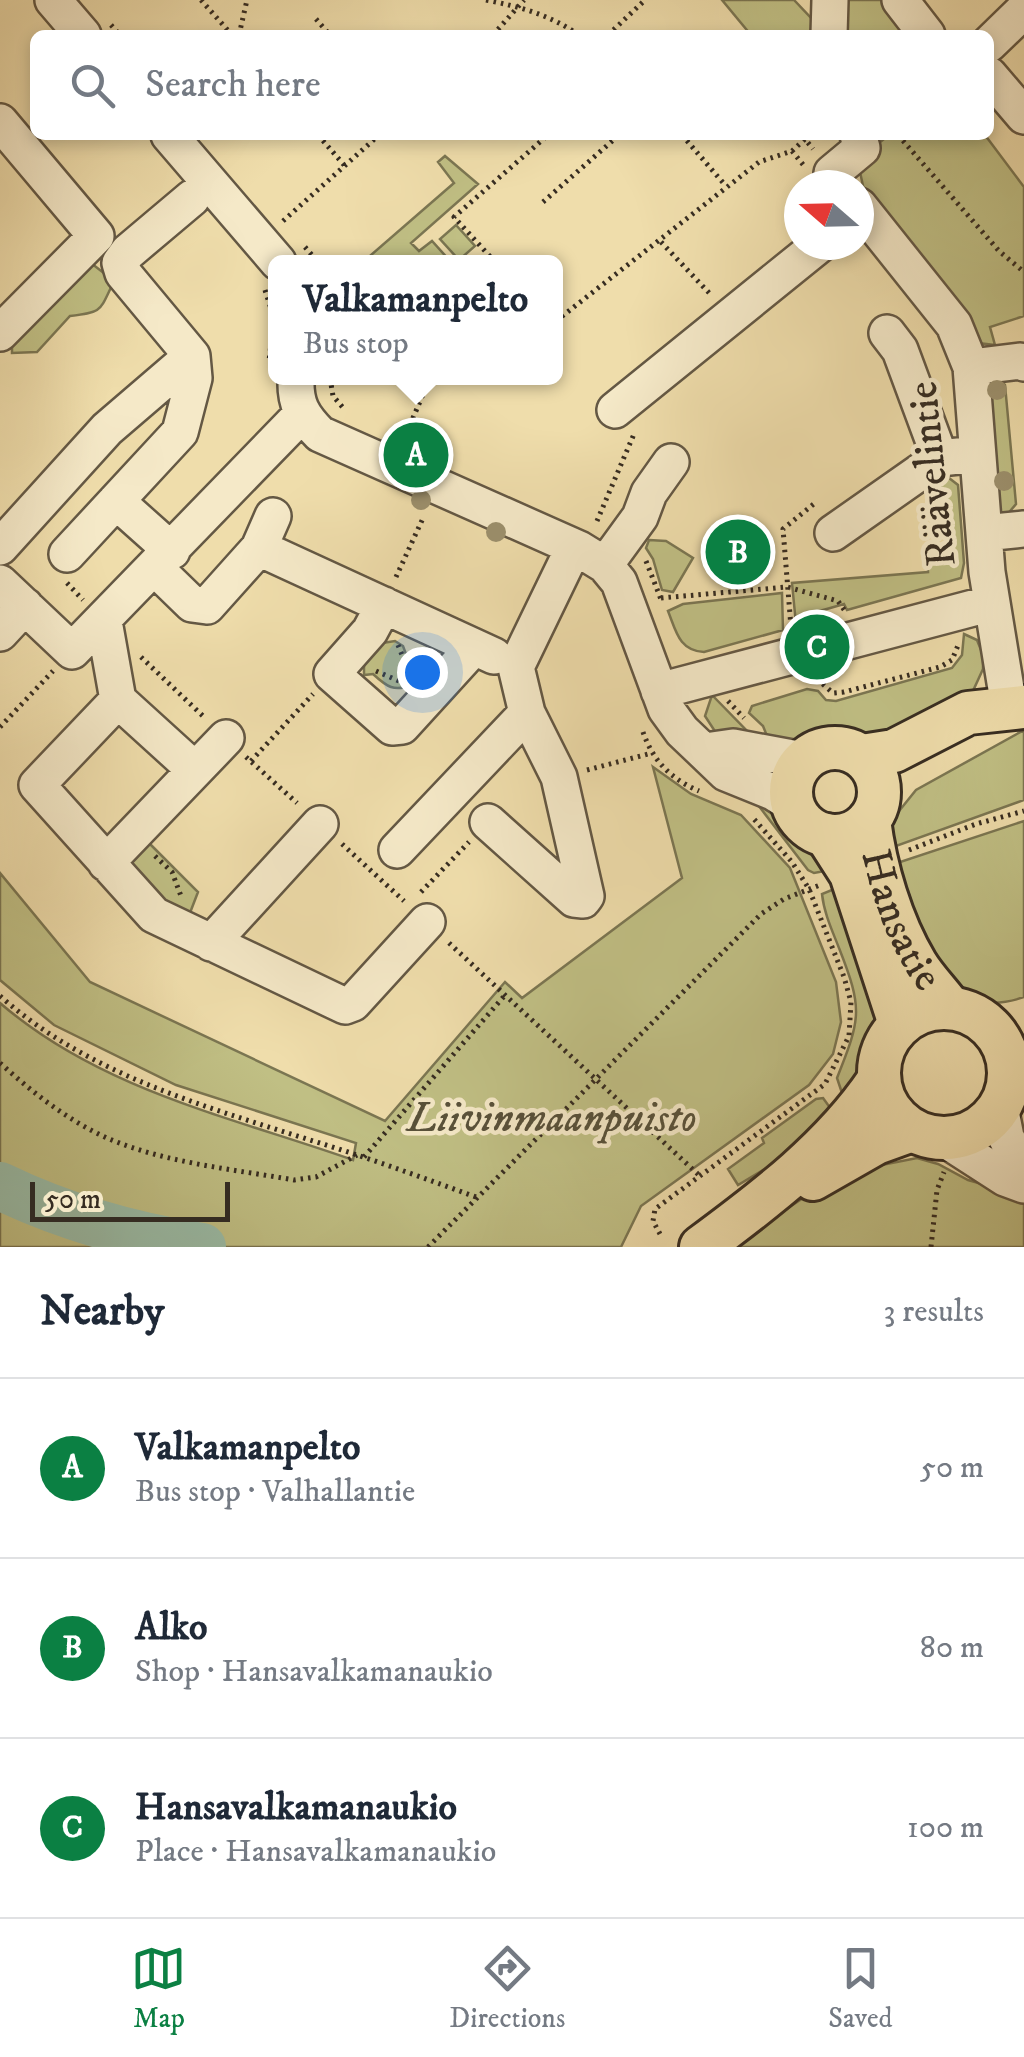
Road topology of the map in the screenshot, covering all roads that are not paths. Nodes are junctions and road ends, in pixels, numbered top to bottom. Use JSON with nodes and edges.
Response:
{"nodes":[{"id":1,"x":53,"y":0,"type":"edge"},
{"id":2,"x":830,"y":0,"type":"edge"},
{"id":3,"x":900,"y":0,"type":"edge"},
{"id":4,"x":1024,"y":10,"type":"edge"},
{"id":5,"x":79,"y":30,"type":"edge"},
{"id":6,"x":829,"y":30,"type":"edge"},
{"id":7,"x":923,"y":30,"type":"edge"},
{"id":8,"x":994,"y":39,"type":"edge"},
{"id":9,"x":994,"y":80,"type":"edge"},
{"id":10,"x":1024,"y":116,"type":"edge"},
{"id":11,"x":13,"y":136,"type":"edge"},
{"id":12,"x":172,"y":140,"type":"edge"},
{"id":13,"x":866,"y":140,"type":"edge"},
{"id":14,"x":853,"y":170,"type":"edge"},
{"id":15,"x":192,"y":198,"type":"dead end"},
{"id":16,"x":874,"y":226,"type":"edge"},
{"id":17,"x":96,"y":236,"type":"junction"},
{"id":18,"x":272,"y":255,"type":"edge"},
{"id":19,"x":800,"y":260,"type":"edge"},
{"id":20,"x":120,"y":264,"type":"junction"},
{"id":21,"x":0,"y":333,"type":"edge"},
{"id":22,"x":887,"y":333,"type":"dead end"},
{"id":23,"x":192,"y":356,"type":"junction"},
{"id":24,"x":1024,"y":363,"type":"edge"},
{"id":25,"x":971,"y":367,"type":"junction"},
{"id":26,"x":296,"y":385,"type":"edge"},
{"id":27,"x":615,"y":410,"type":"road end"},
{"id":28,"x":301,"y":415,"type":"junction"},
{"id":29,"x":978,"y":454,"type":"junction"},
{"id":30,"x":940,"y":458,"type":"junction"},
{"id":31,"x":670,"y":462,"type":"dead end"},
{"id":32,"x":116,"y":501,"type":"junction"},
{"id":33,"x":824,"y":518,"type":"road end"},
{"id":34,"x":1024,"y":529,"type":"edge"},
{"id":35,"x":984,"y":533,"type":"junction"},
{"id":36,"x":585,"y":535,"type":"junction"},
{"id":37,"x":0,"y":548,"type":"edge"},
{"id":38,"x":66,"y":554,"type":"dead end"},
{"id":39,"x":163,"y":560,"type":"junction"},
{"id":40,"x":605,"y":565,"type":"junction"},
{"id":41,"x":12,"y":595,"type":"edge"},
{"id":42,"x":992,"y":603,"type":"junction"},
{"id":43,"x":384,"y":605,"type":"junction"},
{"id":44,"x":104,"y":621,"type":"junction"},
{"id":45,"x":0,"y":633,"type":"edge"},
{"id":46,"x":474,"y":647,"type":"junction"},
{"id":47,"x":516,"y":667,"type":"junction"},
{"id":48,"x":659,"y":691,"type":"junction"},
{"id":49,"x":118,"y":700,"type":"junction"},
{"id":50,"x":1017,"y":707,"type":"edge"},
{"id":51,"x":526,"y":714,"type":"junction"},
{"id":52,"x":238,"y":749,"type":"road end"},
{"id":53,"x":705,"y":751,"type":"junction"},
{"id":54,"x":862,"y":756,"type":"junction"},
{"id":55,"x":804,"y":760,"type":"junction"},
{"id":56,"x":195,"y":770,"type":"junction"},
{"id":57,"x":792,"y":804,"type":"junction"},
{"id":58,"x":874,"y":811,"type":"junction"},
{"id":59,"x":488,"y":822,"type":"road end"},
{"id":60,"x":320,"y":824,"type":"dead end"},
{"id":61,"x":826,"y":835,"type":"junction"},
{"id":62,"x":397,"y":850,"type":"dead end"},
{"id":63,"x":106,"y":862,"type":"junction"},
{"id":64,"x":417,"y":914,"type":"road end"},
{"id":65,"x":195,"y":935,"type":"junction"},
{"id":66,"x":986,"y":1013,"type":"edge"},
{"id":67,"x":900,"y":1024,"type":"junction"},
{"id":68,"x":1011,"y":1077,"type":"edge"},
{"id":69,"x":878,"y":1081,"type":"junction"},
{"id":70,"x":934,"y":1144,"type":"junction"},
{"id":71,"x":1024,"y":1173,"type":"edge"},
{"id":72,"x":1024,"y":1184,"type":"edge"},
{"id":73,"x":742,"y":1217,"type":"junction"},
{"id":74,"x":701,"y":1247,"type":"edge"}],
"edges":[{"from":1,"to":5,"type":"street"},
{"from":2,"to":6,"type":"street"},
{"from":3,"to":7,"type":"street"},
{"from":4,"to":8,"type":"street"},
{"from":9,"to":10,"type":"street"},
{"from":11,"to":17,"type":"street"},
{"from":12,"to":18,"type":"street"},
{"from":13,"to":14,"type":"street"},
{"from":15,"to":20,"type":"street"},
{"from":16,"to":25,"type":"street","name":"Räävelintie"},
{"from":17,"to":20,"type":"street"},
{"from":17,"to":21,"type":"street"},
{"from":19,"to":27,"type":"street"},
{"from":20,"to":23,"type":"street"},
{"from":22,"to":30,"type":"street"},
{"from":23,"to":32,"type":"street"},
{"from":23,"to":37,"type":"street"},
{"from":24,"to":25,"type":"street"},
{"from":25,"to":29,"type":"street","name":"Räävelintie"},
{"from":26,"to":28,"type":"street"},
{"from":28,"to":36,"type":"street"},
{"from":28,"to":39,"type":"street"},
{"from":29,"to":30,"type":"street"},
{"from":29,"to":35,"type":"street","name":"Räävelintie"},
{"from":30,"to":33,"type":"street"},
{"from":31,"to":40,"type":"street"},
{"from":32,"to":38,"type":"street"},
{"from":32,"to":39,"type":"street"},
{"from":34,"to":35,"type":"street"},
{"from":35,"to":42,"type":"street","name":"Räävelintie"},
{"from":36,"to":40,"type":"street"},
{"from":36,"to":47,"type":"street"},
{"from":39,"to":43,"type":"street"},
{"from":39,"to":44,"type":"street"},
{"from":40,"to":48,"type":"street"},
{"from":41,"to":44,"type":"street"},
{"from":41,"to":45,"type":"street"},
{"from":42,"to":48,"type":"street"},
{"from":42,"to":50,"type":"street","name":"Räävelintie"},
{"from":43,"to":46,"type":"street"},
{"from":43,"to":46,"type":"street"},
{"from":44,"to":49,"type":"street"},
{"from":46,"to":47,"type":"street"},
{"from":47,"to":51,"type":"street"},
{"from":48,"to":53,"type":"street"},
{"from":49,"to":56,"type":"street"},
{"from":49,"to":63,"type":"street"},
{"from":50,"to":54,"type":"main road"},
{"from":50,"to":58,"type":"main road","name":"Hansatie"},
{"from":51,"to":59,"type":"street"},
{"from":51,"to":62,"type":"street"},
{"from":52,"to":56,"type":"street"},
{"from":53,"to":55,"type":"street"},
{"from":53,"to":57,"type":"street"},
{"from":54,"to":55,"type":"main road"},
{"from":54,"to":58,"type":"main road"},
{"from":55,"to":57,"type":"main road"},
{"from":56,"to":63,"type":"street"},
{"from":57,"to":61,"type":"main road"},
{"from":58,"to":61,"type":"main road"},
{"from":58,"to":66,"type":"main road","name":"Hansatie"},
{"from":60,"to":65,"type":"street"},
{"from":61,"to":67,"type":"main road","name":"Hansatie"},
{"from":63,"to":65,"type":"street"},
{"from":64,"to":65,"type":"street"},
{"from":66,"to":67,"type":"main road"},
{"from":66,"to":68,"type":"main road"},
{"from":67,"to":69,"type":"main road"},
{"from":68,"to":70,"type":"main road"},
{"from":68,"to":71,"type":"street"},
{"from":69,"to":70,"type":"main road"},
{"from":69,"to":73,"type":"main road"},
{"from":70,"to":72,"type":"street"},
{"from":70,"to":73,"type":"main road"},
{"from":73,"to":74,"type":"main road"}]}
